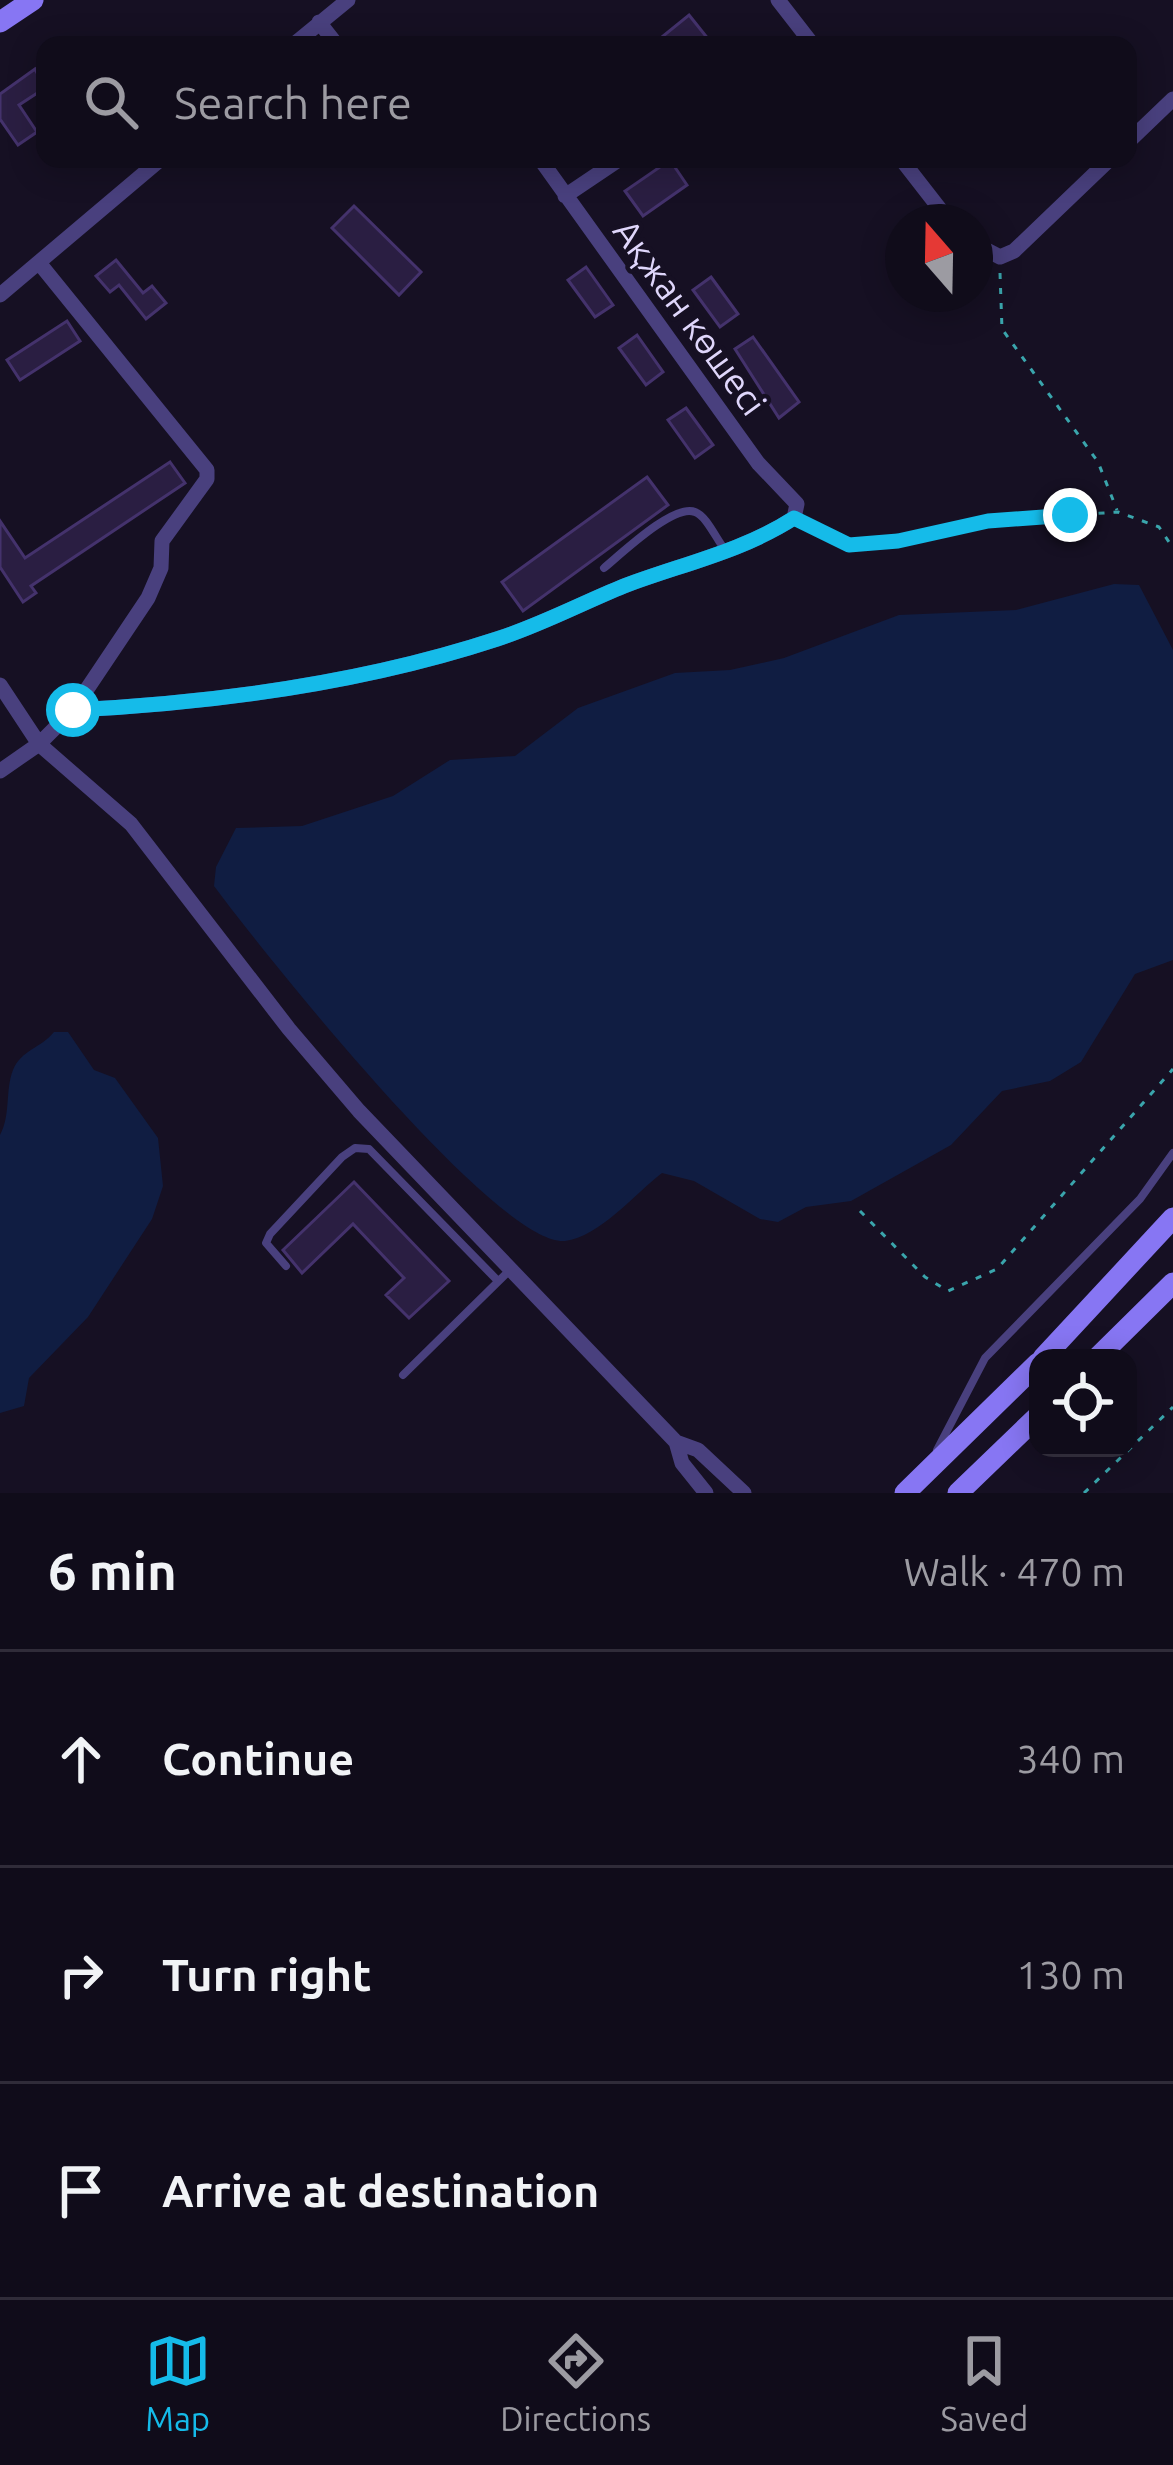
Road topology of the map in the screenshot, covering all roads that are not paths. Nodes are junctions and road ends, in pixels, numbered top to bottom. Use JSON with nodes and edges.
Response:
{"nodes":[{"id":1,"x":33,"y":0,"type":"edge"},
{"id":2,"x":348,"y":0,"type":"edge"},
{"id":3,"x":778,"y":0,"type":"edge"},
{"id":4,"x":0,"y":22,"type":"edge"},
{"id":5,"x":319,"y":22,"type":"junction"},
{"id":6,"x":303,"y":36,"type":"edge"},
{"id":7,"x":330,"y":36,"type":"edge"},
{"id":8,"x":806,"y":36,"type":"edge"},
{"id":9,"x":1173,"y":99,"type":"edge"},
{"id":10,"x":1137,"y":133,"type":"edge"},
{"id":11,"x":151,"y":168,"type":"edge"},
{"id":12,"x":546,"y":168,"type":"edge"},
{"id":13,"x":607,"y":168,"type":"edge"},
{"id":14,"x":909,"y":168,"type":"edge"},
{"id":15,"x":1101,"y":168,"type":"edge"},
{"id":16,"x":566,"y":196,"type":"junction"},
{"id":17,"x":936,"y":204,"type":"edge"},
{"id":18,"x":993,"y":253,"type":"edge"},
{"id":19,"x":40,"y":264,"type":"junction"},
{"id":20,"x":0,"y":295,"type":"edge"},
{"id":21,"x":727,"y":552,"type":"junction"},
{"id":22,"x":604,"y":568,"type":"dead end"},
{"id":23,"x":0,"y":685,"type":"edge"},
{"id":24,"x":73,"y":710,"type":"junction"},
{"id":25,"x":39,"y":745,"type":"junction"},
{"id":26,"x":0,"y":771,"type":"edge"},
{"id":27,"x":1173,"y":1154,"type":"edge"},
{"id":28,"x":1173,"y":1218,"type":"edge"},
{"id":29,"x":286,"y":1266,"type":"dead end"},
{"id":30,"x":512,"y":1268,"type":"junction"},
{"id":31,"x":498,"y":1281,"type":"junction"},
{"id":32,"x":1173,"y":1282,"type":"edge"},
{"id":33,"x":1173,"y":1300,"type":"edge"},
{"id":34,"x":1142,"y":1315,"type":"junction"},
{"id":35,"x":1050,"y":1349,"type":"edge"},
{"id":36,"x":1106,"y":1349,"type":"edge"},
{"id":37,"x":1029,"y":1371,"type":"edge"},
{"id":38,"x":403,"y":1375,"type":"dead end"},
{"id":39,"x":1029,"y":1424,"type":"edge"},
{"id":40,"x":676,"y":1442,"type":"junction"},
{"id":41,"x":913,"y":1486,"type":"edge"},
{"id":42,"x":706,"y":1493,"type":"edge"},
{"id":43,"x":744,"y":1493,"type":"edge"},
{"id":44,"x":958,"y":1493,"type":"edge"}],
"edges":[{"from":1,"to":4,"type":"main road"},
{"from":2,"to":5,"type":"street"},
{"from":3,"to":8,"type":"street"},
{"from":5,"to":6,"type":"street"},
{"from":5,"to":7,"type":"street"},
{"from":9,"to":10,"type":"street"},
{"from":11,"to":19,"type":"street"},
{"from":12,"to":16,"type":"street","name":"Ақжан көшесі"},
{"from":13,"to":16,"type":"street"},
{"from":14,"to":17,"type":"street"},
{"from":15,"to":18,"type":"street"},
{"from":16,"to":21,"type":"street","name":"Ақжан көшесі"},
{"from":19,"to":20,"type":"street"},
{"from":19,"to":24,"type":"street"},
{"from":21,"to":22,"type":"lane"},
{"from":21,"to":24,"type":"street"},
{"from":23,"to":25,"type":"street"},
{"from":24,"to":25,"type":"street"},
{"from":25,"to":26,"type":"street"},
{"from":25,"to":30,"type":"street"},
{"from":27,"to":41,"type":"lane"},
{"from":28,"to":35,"type":"main road"},
{"from":29,"to":31,"type":"lane"},
{"from":30,"to":31,"type":"lane"},
{"from":30,"to":40,"type":"street"},
{"from":31,"to":38,"type":"lane"},
{"from":32,"to":34,"type":"main road"},
{"from":33,"to":34,"type":"lane"},
{"from":34,"to":36,"type":"main road"},
{"from":37,"to":41,"type":"main road"},
{"from":39,"to":44,"type":"main road"},
{"from":40,"to":42,"type":"street"},
{"from":40,"to":43,"type":"street"}]}
